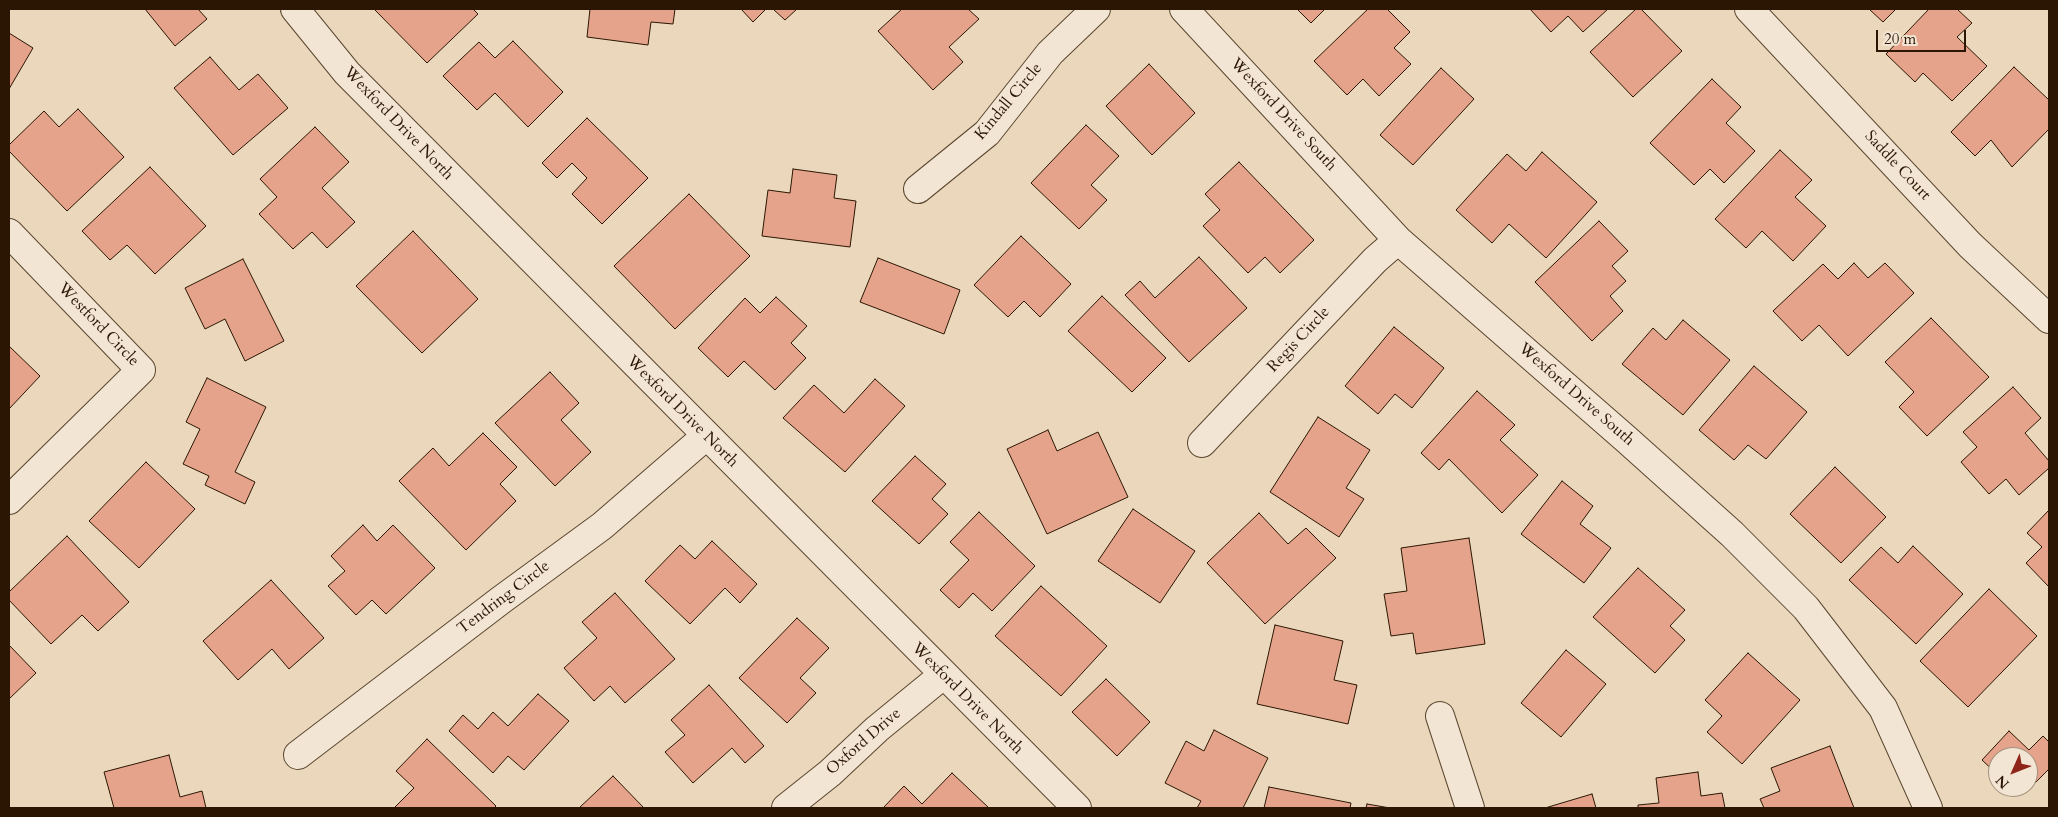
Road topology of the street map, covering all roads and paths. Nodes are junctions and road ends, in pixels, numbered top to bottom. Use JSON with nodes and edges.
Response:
{"nodes":[{"id":1,"x":295,"y":9,"type":"edge"},
{"id":2,"x":1096,"y":9,"type":"edge"},
{"id":3,"x":1184,"y":9,"type":"edge"},
{"id":4,"x":1750,"y":9,"type":"edge"},
{"id":5,"x":918,"y":189,"type":"dead end"},
{"id":6,"x":9,"y":233,"type":"edge"},
{"id":7,"x":1398,"y":240,"type":"junction"},
{"id":8,"x":2049,"y":319,"type":"edge"},
{"id":9,"x":706,"y":436,"type":"junction"},
{"id":10,"x":1202,"y":443,"type":"dead end"},
{"id":11,"x":9,"y":500,"type":"edge"},
{"id":12,"x":943,"y":675,"type":"junction"},
{"id":13,"x":1440,"y":716,"type":"dead end"},
{"id":14,"x":298,"y":755,"type":"dead end"},
{"id":15,"x":786,"y":808,"type":"edge"},
{"id":16,"x":1077,"y":808,"type":"edge"},
{"id":17,"x":1470,"y":808,"type":"edge"},
{"id":18,"x":1928,"y":808,"type":"edge"}],
"edges":[{"from":1,"to":9,"type":"street","name":"Wexford Drive North"},
{"from":2,"to":5,"type":"street","name":"Kindall Circle"},
{"from":3,"to":7,"type":"street","name":"Wexford Drive South"},
{"from":4,"to":8,"type":"street","name":"Saddle Court"},
{"from":6,"to":11,"type":"street","name":"Westford Circle"},
{"from":7,"to":10,"type":"street","name":"Regis Circle"},
{"from":7,"to":18,"type":"street","name":"Wexford Drive South"},
{"from":9,"to":12,"type":"street","name":"Wexford Drive North"},
{"from":9,"to":14,"type":"street","name":"Tendring Circle"},
{"from":12,"to":15,"type":"street","name":"Oxford Drive"},
{"from":12,"to":16,"type":"street","name":"Wexford Drive North"},
{"from":13,"to":17,"type":"street"}]}
